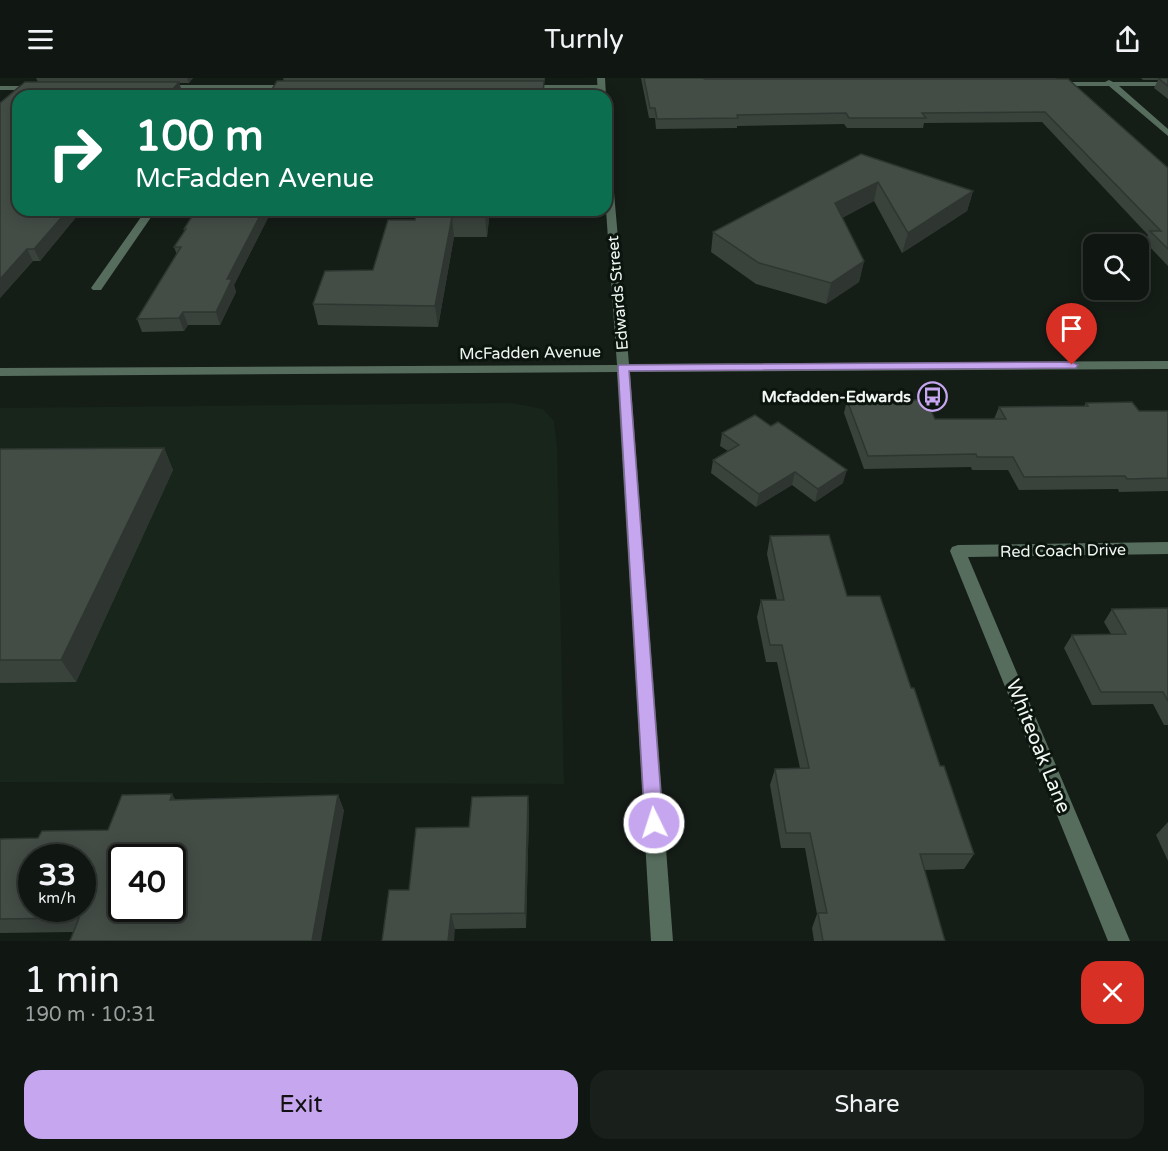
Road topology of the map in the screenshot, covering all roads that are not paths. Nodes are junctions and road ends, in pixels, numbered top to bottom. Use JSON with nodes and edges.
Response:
{"nodes":[{"id":1,"x":1108,"y":81,"type":"edge"},
{"id":2,"x":1040,"y":84,"type":"edge"},
{"id":3,"x":1168,"y":84,"type":"edge"},
{"id":4,"x":153,"y":87,"type":"edge"},
{"id":5,"x":236,"y":87,"type":"junction"},
{"id":6,"x":306,"y":87,"type":"edge"},
{"id":7,"x":519,"y":87,"type":"edge"},
{"id":8,"x":601,"y":87,"type":"edge"},
{"id":9,"x":0,"y":88,"type":"edge"},
{"id":10,"x":47,"y":88,"type":"edge"},
{"id":11,"x":234,"y":90,"type":"edge"},
{"id":12,"x":1168,"y":133,"type":"edge"},
{"id":13,"x":147,"y":216,"type":"edge"},
{"id":14,"x":611,"y":216,"type":"edge"},
{"id":15,"x":97,"y":288,"type":"dead end"},
{"id":16,"x":1168,"y":365,"type":"edge"},
{"id":17,"x":623,"y":367,"type":"junction"},
{"id":18,"x":0,"y":372,"type":"edge"},
{"id":19,"x":1168,"y":548,"type":"edge"},
{"id":20,"x":958,"y":551,"type":"joint"},
{"id":21,"x":662,"y":941,"type":"edge"},
{"id":22,"x":1119,"y":941,"type":"edge"}],
"edges":[{"from":1,"to":2,"type":"street"},
{"from":1,"to":3,"type":"street"},
{"from":1,"to":12,"type":"street"},
{"from":4,"to":5,"type":"street"},
{"from":5,"to":6,"type":"street"},
{"from":5,"to":11,"type":"street"},
{"from":7,"to":8,"type":"street"},
{"from":9,"to":10,"type":"street"},
{"from":13,"to":15,"type":"street"},
{"from":14,"to":17,"type":"street","name":"Edwards Street"},
{"from":16,"to":17,"type":"street","name":"McFadden Avenue"},
{"from":17,"to":18,"type":"street","name":"McFadden Avenue"},
{"from":17,"to":21,"type":"street","name":"Edwards Street"},
{"from":19,"to":20,"type":"street","name":"Red Coach Drive"},
{"from":20,"to":22,"type":"street","name":"Whiteoak Lane"}]}
